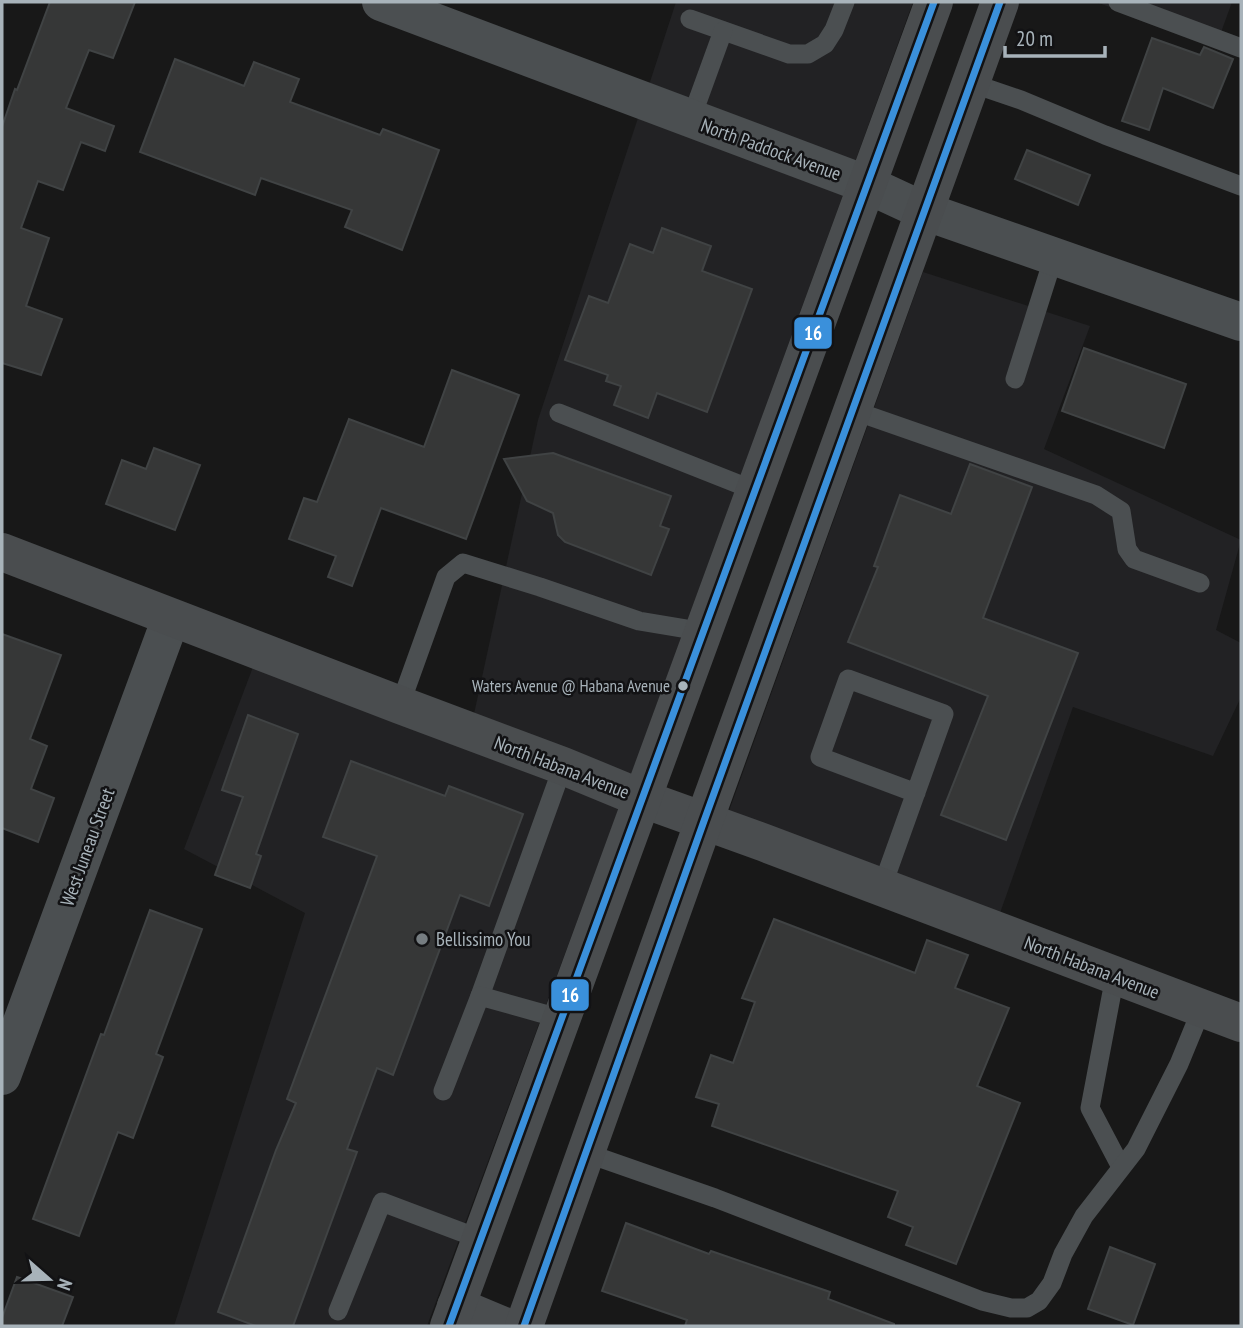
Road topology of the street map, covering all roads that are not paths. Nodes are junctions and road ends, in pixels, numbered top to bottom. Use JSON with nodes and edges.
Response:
{"nodes":[{"id":1,"x":381,"y":2,"type":"edge"},
{"id":2,"x":845,"y":2,"type":"edge"},
{"id":3,"x":934,"y":2,"type":"edge"},
{"id":4,"x":1000,"y":2,"type":"edge"},
{"id":5,"x":1118,"y":2,"type":"edge"},
{"id":6,"x":690,"y":19,"type":"dead end"},
{"id":7,"x":723,"y":31,"type":"junction"},
{"id":8,"x":1241,"y":48,"type":"edge"},
{"id":9,"x":971,"y":83,"type":"junction"},
{"id":10,"x":691,"y":119,"type":"junction"},
{"id":11,"x":868,"y":186,"type":"junction"},
{"id":12,"x":1241,"y":186,"type":"edge"},
{"id":13,"x":924,"y":211,"type":"junction"},
{"id":14,"x":1054,"y":257,"type":"junction"},
{"id":15,"x":1241,"y":322,"type":"edge"},
{"id":16,"x":1015,"y":379,"type":"dead end"},
{"id":17,"x":852,"y":410,"type":"junction"},
{"id":18,"x":559,"y":413,"type":"dead end"},
{"id":19,"x":756,"y":491,"type":"junction"},
{"id":20,"x":2,"y":552,"type":"edge"},
{"id":21,"x":1199,"y":583,"type":"dead end"},
{"id":22,"x":172,"y":618,"type":"junction"},
{"id":23,"x":705,"y":632,"type":"junction"},
{"id":24,"x":400,"y":705,"type":"junction"},
{"id":25,"x":563,"y":766,"type":"junction"},
{"id":26,"x":916,"y":793,"type":"junction"},
{"id":27,"x":643,"y":799,"type":"junction"},
{"id":28,"x":705,"y":821,"type":"junction"},
{"id":29,"x":882,"y":887,"type":"junction"},
{"id":30,"x":1115,"y":976,"type":"junction"},
{"id":31,"x":480,"y":996,"type":"junction"},
{"id":32,"x":1202,"y":1008,"type":"junction"},
{"id":33,"x":562,"y":1020,"type":"junction"},
{"id":34,"x":1241,"y":1023,"type":"edge"},
{"id":35,"x":2,"y":1076,"type":"edge"},
{"id":36,"x":443,"y":1091,"type":"dead end"},
{"id":37,"x":586,"y":1153,"type":"junction"},
{"id":38,"x":1121,"y":1167,"type":"junction"},
{"id":39,"x":481,"y":1239,"type":"junction"},
{"id":40,"x":338,"y":1311,"type":"dead end"},
{"id":41,"x":453,"y":1316,"type":"edge"},
{"id":42,"x":504,"y":1326,"type":"edge"},
{"id":43,"x":524,"y":1326,"type":"edge"}],
"edges":[{"from":1,"to":10,"type":"street","name":"North Paddock Avenue"},
{"from":2,"to":7,"type":"lane"},
{"from":3,"to":11,"type":"main road"},
{"from":4,"to":9,"type":"main road"},
{"from":5,"to":8,"type":"lane"},
{"from":6,"to":7,"type":"lane"},
{"from":7,"to":10,"type":"lane"},
{"from":9,"to":12,"type":"lane"},
{"from":9,"to":13,"type":"main road"},
{"from":10,"to":11,"type":"street","name":"North Paddock Avenue"},
{"from":11,"to":13,"type":"street","name":"North Paddock Avenue"},
{"from":11,"to":19,"type":"main road"},
{"from":13,"to":14,"type":"street","name":"North Paddock Avenue"},
{"from":13,"to":17,"type":"main road"},
{"from":14,"to":15,"type":"street","name":"North Paddock Avenue"},
{"from":14,"to":16,"type":"lane"},
{"from":17,"to":21,"type":"lane"},
{"from":17,"to":28,"type":"main road"},
{"from":18,"to":19,"type":"lane"},
{"from":19,"to":23,"type":"main road"},
{"from":20,"to":22,"type":"main road","name":"North Habana Avenue"},
{"from":22,"to":24,"type":"main road","name":"North Habana Avenue"},
{"from":22,"to":35,"type":"street","name":"West Juneau Street"},
{"from":23,"to":24,"type":"lane"},
{"from":23,"to":27,"type":"main road"},
{"from":24,"to":25,"type":"main road","name":"North Habana Avenue"},
{"from":25,"to":27,"type":"main road","name":"North Habana Avenue"},
{"from":25,"to":31,"type":"lane"},
{"from":26,"to":26,"type":"lane"},
{"from":26,"to":29,"type":"lane"},
{"from":27,"to":28,"type":"main road","name":"North Habana Avenue"},
{"from":27,"to":33,"type":"main road"},
{"from":28,"to":29,"type":"main road","name":"North Habana Avenue"},
{"from":28,"to":37,"type":"main road"},
{"from":29,"to":30,"type":"main road","name":"North Habana Avenue"},
{"from":30,"to":32,"type":"main road","name":"North Habana Avenue"},
{"from":30,"to":38,"type":"lane"},
{"from":31,"to":33,"type":"lane"},
{"from":31,"to":36,"type":"lane"},
{"from":32,"to":34,"type":"main road","name":"North Habana Avenue"},
{"from":32,"to":38,"type":"lane"},
{"from":33,"to":39,"type":"main road"},
{"from":37,"to":38,"type":"lane"},
{"from":37,"to":43,"type":"main road"},
{"from":39,"to":40,"type":"lane"},
{"from":39,"to":41,"type":"main road"},
{"from":41,"to":42,"type":"main road"}]}
